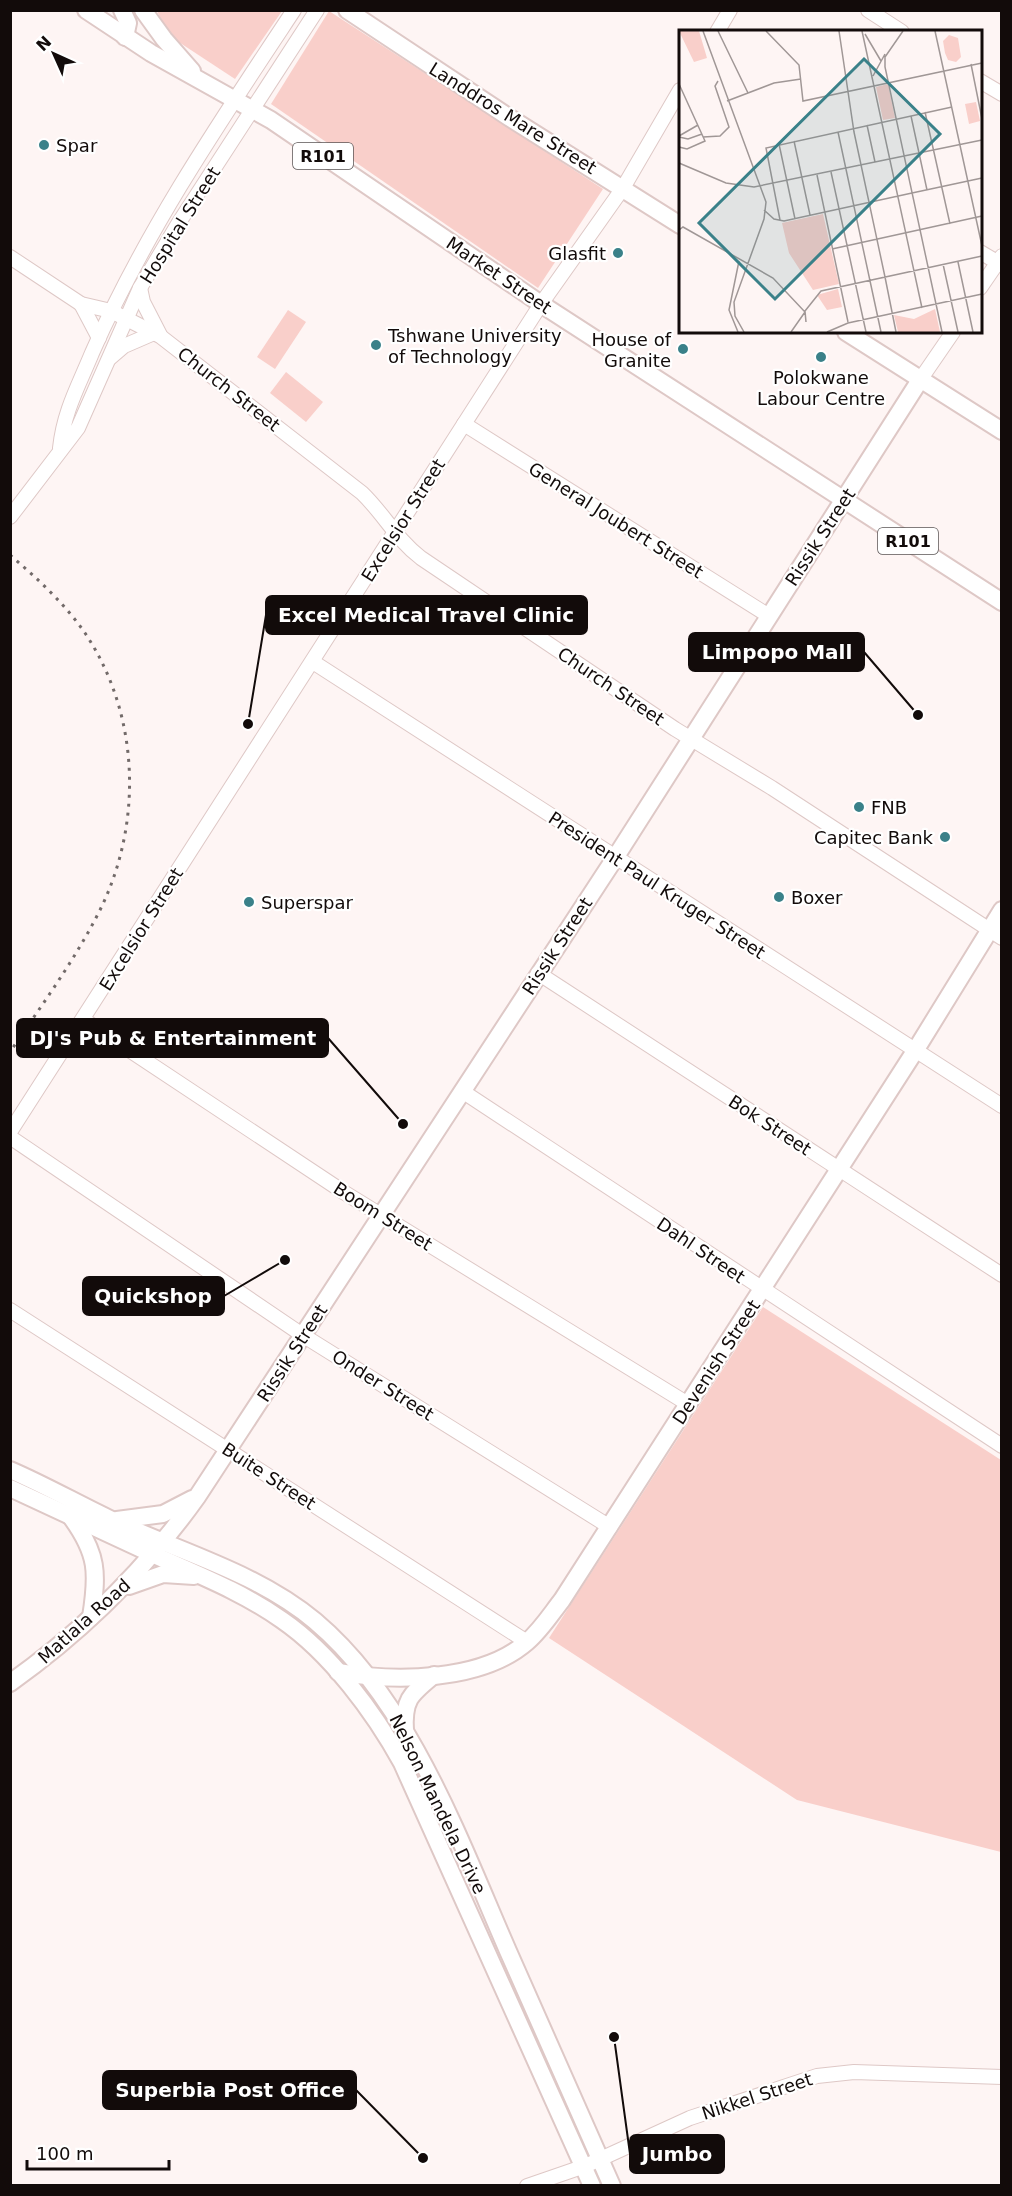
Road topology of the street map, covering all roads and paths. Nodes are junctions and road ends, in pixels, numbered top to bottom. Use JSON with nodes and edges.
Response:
{"nodes":[{"id":1,"x":86,"y":10,"type":"edge"},
{"id":2,"x":122,"y":10,"type":"edge"},
{"id":3,"x":143,"y":10,"type":"edge"},
{"id":4,"x":294,"y":10,"type":"edge"},
{"id":5,"x":317,"y":10,"type":"edge"},
{"id":6,"x":347,"y":10,"type":"edge"},
{"id":7,"x":730,"y":10,"type":"edge"},
{"id":8,"x":868,"y":10,"type":"edge"},
{"id":9,"x":718,"y":30,"type":"edge"},
{"id":10,"x":899,"y":30,"type":"edge"},
{"id":11,"x":125,"y":37,"type":"junction"},
{"id":12,"x":982,"y":82,"type":"edge"},
{"id":13,"x":203,"y":83,"type":"junction"},
{"id":14,"x":679,"y":93,"type":"edge"},
{"id":15,"x":1002,"y":94,"type":"edge"},
{"id":16,"x":235,"y":98,"type":"junction"},
{"id":17,"x":254,"y":110,"type":"junction"},
{"id":18,"x":623,"y":188,"type":"junction"},
{"id":19,"x":679,"y":224,"type":"edge"},
{"id":20,"x":982,"y":252,"type":"edge"},
{"id":21,"x":10,"y":257,"type":"edge"},
{"id":22,"x":1000,"y":261,"type":"edge"},
{"id":23,"x":982,"y":287,"type":"edge"},
{"id":24,"x":140,"y":288,"type":"junction"},
{"id":25,"x":81,"y":304,"type":"junction"},
{"id":26,"x":541,"y":304,"type":"junction"},
{"id":27,"x":111,"y":312,"type":"junction"},
{"id":28,"x":126,"y":318,"type":"junction"},
{"id":29,"x":848,"y":333,"type":"edge"},
{"id":30,"x":952,"y":333,"type":"edge"},
{"id":31,"x":157,"y":334,"type":"junction"},
{"id":32,"x":99,"y":338,"type":"junction"},
{"id":33,"x":108,"y":359,"type":"junction"},
{"id":34,"x":920,"y":380,"type":"junction"},
{"id":35,"x":464,"y":424,"type":"junction"},
{"id":36,"x":1002,"y":431,"type":"edge"},
{"id":37,"x":60,"y":449,"type":"junction"},
{"id":38,"x":844,"y":500,"type":"junction"},
{"id":39,"x":10,"y":517,"type":"edge"},
{"id":40,"x":394,"y":534,"type":"junction"},
{"id":41,"x":1002,"y":602,"type":"edge"},
{"id":42,"x":768,"y":616,"type":"junction"},
{"id":43,"x":313,"y":662,"type":"junction"},
{"id":44,"x":691,"y":738,"type":"junction"},
{"id":45,"x":615,"y":858,"type":"junction"},
{"id":46,"x":1002,"y":910,"type":"edge"},
{"id":47,"x":995,"y":934,"type":"edge"},
{"id":48,"x":538,"y":973,"type":"junction"},
{"id":49,"x":84,"y":1020,"type":"junction"},
{"id":50,"x":915,"y":1051,"type":"junction"},
{"id":51,"x":462,"y":1091,"type":"junction"},
{"id":52,"x":1002,"y":1107,"type":"edge"},
{"id":53,"x":10,"y":1132,"type":"edge"},
{"id":54,"x":10,"y":1137,"type":"edge"},
{"id":55,"x":839,"y":1169,"type":"junction"},
{"id":56,"x":382,"y":1215,"type":"junction"},
{"id":57,"x":1002,"y":1275,"type":"edge"},
{"id":58,"x":763,"y":1290,"type":"junction"},
{"id":59,"x":10,"y":1310,"type":"edge"},
{"id":60,"x":304,"y":1336,"type":"junction"},
{"id":61,"x":688,"y":1404,"type":"junction"},
{"id":62,"x":1002,"y":1446,"type":"edge"},
{"id":63,"x":229,"y":1450,"type":"junction"},
{"id":64,"x":10,"y":1470,"type":"edge"},
{"id":65,"x":10,"y":1488,"type":"edge"},
{"id":66,"x":197,"y":1497,"type":"junction"},
{"id":67,"x":70,"y":1515,"type":"junction"},
{"id":68,"x":114,"y":1521,"type":"junction"},
{"id":69,"x":610,"y":1527,"type":"junction"},
{"id":70,"x":166,"y":1541,"type":"junction"},
{"id":71,"x":153,"y":1555,"type":"junction"},
{"id":72,"x":207,"y":1576,"type":"junction"},
{"id":73,"x":123,"y":1589,"type":"junction"},
{"id":74,"x":90,"y":1619,"type":"junction"},
{"id":75,"x":526,"y":1642,"type":"junction"},
{"id":76,"x":338,"y":1672,"type":"junction"},
{"id":77,"x":434,"y":1675,"type":"junction"},
{"id":78,"x":369,"y":1677,"type":"junction"},
{"id":79,"x":10,"y":1683,"type":"edge"},
{"id":80,"x":405,"y":1731,"type":"junction"},
{"id":81,"x":1002,"y":2077,"type":"edge"},
{"id":82,"x":592,"y":2163,"type":"junction"},
{"id":83,"x":526,"y":2186,"type":"edge"},
{"id":84,"x":592,"y":2186,"type":"edge"},
{"id":85,"x":612,"y":2186,"type":"edge"}],
"edges":[{"from":1,"to":11,"type":"main road","name":"Market Street"},
{"from":2,"to":11,"type":"main road"},
{"from":3,"to":13,"type":"main road","number":"R101"},
{"from":4,"to":16,"type":"street","name":"Hospital Street"},
{"from":5,"to":17,"type":"street","name":"Hospital Street"},
{"from":6,"to":18,"type":"main road","name":"Landdros Mare Street"},
{"from":7,"to":9,"type":"street"},
{"from":8,"to":10,"type":"street"},
{"from":11,"to":13,"type":"main road","name":"Market Street"},
{"from":12,"to":15,"type":"street"},
{"from":13,"to":16,"type":"main road","name":"Market Street","number":"R101"},
{"from":14,"to":18,"type":"street","name":"Excelsior Street"},
{"from":16,"to":17,"type":"main road","name":"Market Street","number":"R101"},
{"from":16,"to":27,"type":"street","name":"Hospital Street"},
{"from":17,"to":24,"type":"street","name":"Hospital Street"},
{"from":17,"to":26,"type":"main road","name":"Market Street","number":"R101"},
{"from":18,"to":19,"type":"main road","name":"Landdros Mare Street"},
{"from":18,"to":26,"type":"street","name":"Excelsior Street"},
{"from":20,"to":22,"type":"street"},
{"from":21,"to":25,"type":"street","name":"Church Street"},
{"from":22,"to":23,"type":"street"},
{"from":24,"to":28,"type":"street","name":"Hospital Street"},
{"from":24,"to":31,"type":"street","name":"Church Street"},
{"from":25,"to":27,"type":"street","name":"Church Street"},
{"from":25,"to":32,"type":"street","name":"Church Street"},
{"from":26,"to":35,"type":"street","name":"Excelsior Street"},
{"from":26,"to":38,"type":"main road","name":"Market Street","number":"R101"},
{"from":27,"to":28,"type":"street","name":"Church Street"},
{"from":27,"to":32,"type":"street","name":"Hospital Street"},
{"from":28,"to":31,"type":"street","name":"Church Street"},
{"from":28,"to":33,"type":"street","name":"Hospital Street"},
{"from":29,"to":34,"type":"main road"},
{"from":30,"to":34,"type":"street","name":"Rissik Street"},
{"from":31,"to":33,"type":"street"},
{"from":31,"to":40,"type":"street","name":"Church Street"},
{"from":32,"to":37,"type":"street","name":"Hospital Street"},
{"from":33,"to":37,"type":"street","name":"Hospital Street"},
{"from":34,"to":36,"type":"main road"},
{"from":34,"to":38,"type":"main road","name":"Rissik Street"},
{"from":35,"to":40,"type":"street","name":"Excelsior Street"},
{"from":35,"to":42,"type":"street","name":"General Joubert Street"},
{"from":37,"to":39,"type":"street"},
{"from":38,"to":41,"type":"main road","name":"Market Street","number":"R101"},
{"from":38,"to":42,"type":"main road","name":"Rissik Street"},
{"from":40,"to":43,"type":"street","name":"Excelsior Street"},
{"from":40,"to":44,"type":"street","name":"Church Street"},
{"from":42,"to":44,"type":"main road","name":"Rissik Street"},
{"from":43,"to":45,"type":"street","name":"President Paul Kruger Street"},
{"from":43,"to":49,"type":"street","name":"Excelsior Street"},
{"from":44,"to":45,"type":"main road","name":"Rissik Street"},
{"from":44,"to":47,"type":"street","name":"Church Street"},
{"from":45,"to":48,"type":"main road","name":"Rissik Street"},
{"from":45,"to":50,"type":"street","name":"President Paul Kruger Street"},
{"from":46,"to":47,"type":"main road","name":"Devenish Street"},
{"from":47,"to":50,"type":"main road","name":"Devenish Street"},
{"from":48,"to":51,"type":"main road","name":"Rissik Street"},
{"from":48,"to":55,"type":"street","name":"Bok Street"},
{"from":49,"to":53,"type":"street","name":"Excelsior Street"},
{"from":49,"to":56,"type":"street","name":"Boom Street"},
{"from":50,"to":52,"type":"street","name":"President Paul Kruger Street"},
{"from":50,"to":55,"type":"main road","name":"Devenish Street"},
{"from":51,"to":56,"type":"main road","name":"Rissik Street"},
{"from":51,"to":58,"type":"street","name":"Dahl Street"},
{"from":54,"to":60,"type":"street","name":"Onder Street"},
{"from":55,"to":57,"type":"street","name":"Bok Street"},
{"from":55,"to":58,"type":"main road","name":"Devenish Street"},
{"from":56,"to":60,"type":"main road","name":"Rissik Street"},
{"from":56,"to":61,"type":"street","name":"Boom Street"},
{"from":58,"to":61,"type":"main road","name":"Devenish Street"},
{"from":58,"to":62,"type":"street","name":"Dahl Street"},
{"from":59,"to":63,"type":"street","name":"Buite Street"},
{"from":60,"to":63,"type":"main road","name":"Rissik Street"},
{"from":60,"to":69,"type":"street","name":"Onder Street"},
{"from":61,"to":69,"type":"main road","name":"Devenish Street"},
{"from":63,"to":66,"type":"main road","name":"Rissik Street"},
{"from":63,"to":75,"type":"street","name":"Buite Street"},
{"from":64,"to":68,"type":"main road","name":"Nelson Mandela Drive"},
{"from":65,"to":67,"type":"main road","name":"Nelson Mandela Drive"},
{"from":66,"to":68,"type":"main road"},
{"from":66,"to":70,"type":"main road","name":"Rissik Street"},
{"from":67,"to":71,"type":"main road","name":"Nelson Mandela Drive"},
{"from":67,"to":74,"type":"main road"},
{"from":68,"to":70,"type":"main road","name":"Nelson Mandela Drive"},
{"from":69,"to":75,"type":"main road","name":"Devenish Street"},
{"from":70,"to":71,"type":"main road","name":"Rissik Street"},
{"from":70,"to":78,"type":"main road","name":"Nelson Mandela Drive"},
{"from":71,"to":72,"type":"main road","name":"Nelson Mandela Drive"},
{"from":71,"to":73,"type":"main road","name":"Matlala Road"},
{"from":72,"to":73,"type":"main road"},
{"from":72,"to":76,"type":"main road","name":"Nelson Mandela Drive"},
{"from":73,"to":74,"type":"main road","name":"Matlala Road"},
{"from":74,"to":79,"type":"main road","name":"Matlala Road"},
{"from":75,"to":77,"type":"main road","name":"Devenish Street"},
{"from":76,"to":78,"type":"main road","name":"Devenish Street"},
{"from":76,"to":82,"type":"main road","name":"Nelson Mandela Drive"},
{"from":77,"to":78,"type":"main road","name":"Devenish Street"},
{"from":77,"to":80,"type":"main road"},
{"from":78,"to":80,"type":"main road","name":"Nelson Mandela Drive"},
{"from":80,"to":82,"type":"main road","name":"Nelson Mandela Drive"},
{"from":81,"to":82,"type":"street","name":"Nikkel Street"},
{"from":82,"to":83,"type":"street","name":"Nikkel Street"},
{"from":82,"to":84,"type":"main road","name":"Nelson Mandela Drive"},
{"from":82,"to":85,"type":"main road","name":"Nelson Mandela Drive"}]}
